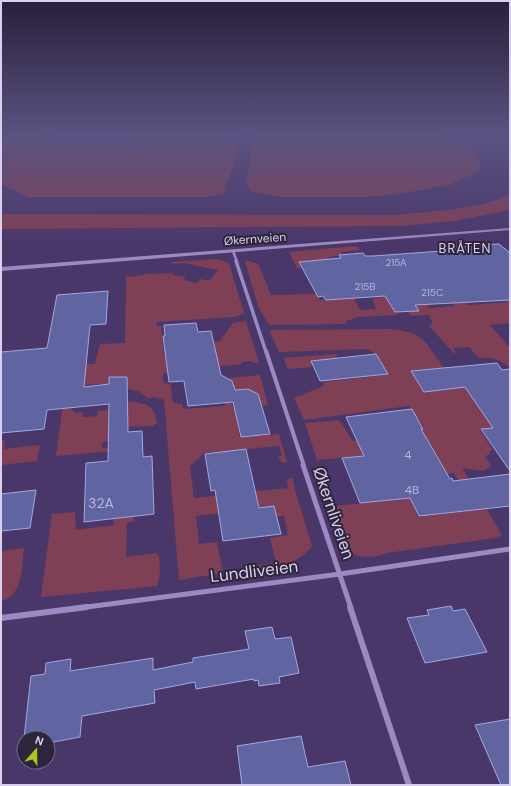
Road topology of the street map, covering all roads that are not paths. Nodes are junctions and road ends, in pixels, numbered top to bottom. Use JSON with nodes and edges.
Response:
{"nodes":[{"id":1,"x":510,"y":229,"type":"edge"},
{"id":2,"x":233,"y":251,"type":"junction"},
{"id":3,"x":1,"y":269,"type":"edge"},
{"id":4,"x":510,"y":549,"type":"edge"},
{"id":5,"x":340,"y":574,"type":"junction"},
{"id":6,"x":1,"y":618,"type":"edge"},
{"id":7,"x":409,"y":785,"type":"edge"}],
"edges":[{"from":1,"to":2,"type":"street","name":"Økernveien"},
{"from":2,"to":3,"type":"street","name":"Økernveien"},
{"from":2,"to":5,"type":"street","name":"Økernliveien"},
{"from":4,"to":5,"type":"street","name":"Lundliveien"},
{"from":5,"to":6,"type":"street","name":"Lundliveien"},
{"from":5,"to":7,"type":"street","name":"Økernliveien"}]}
